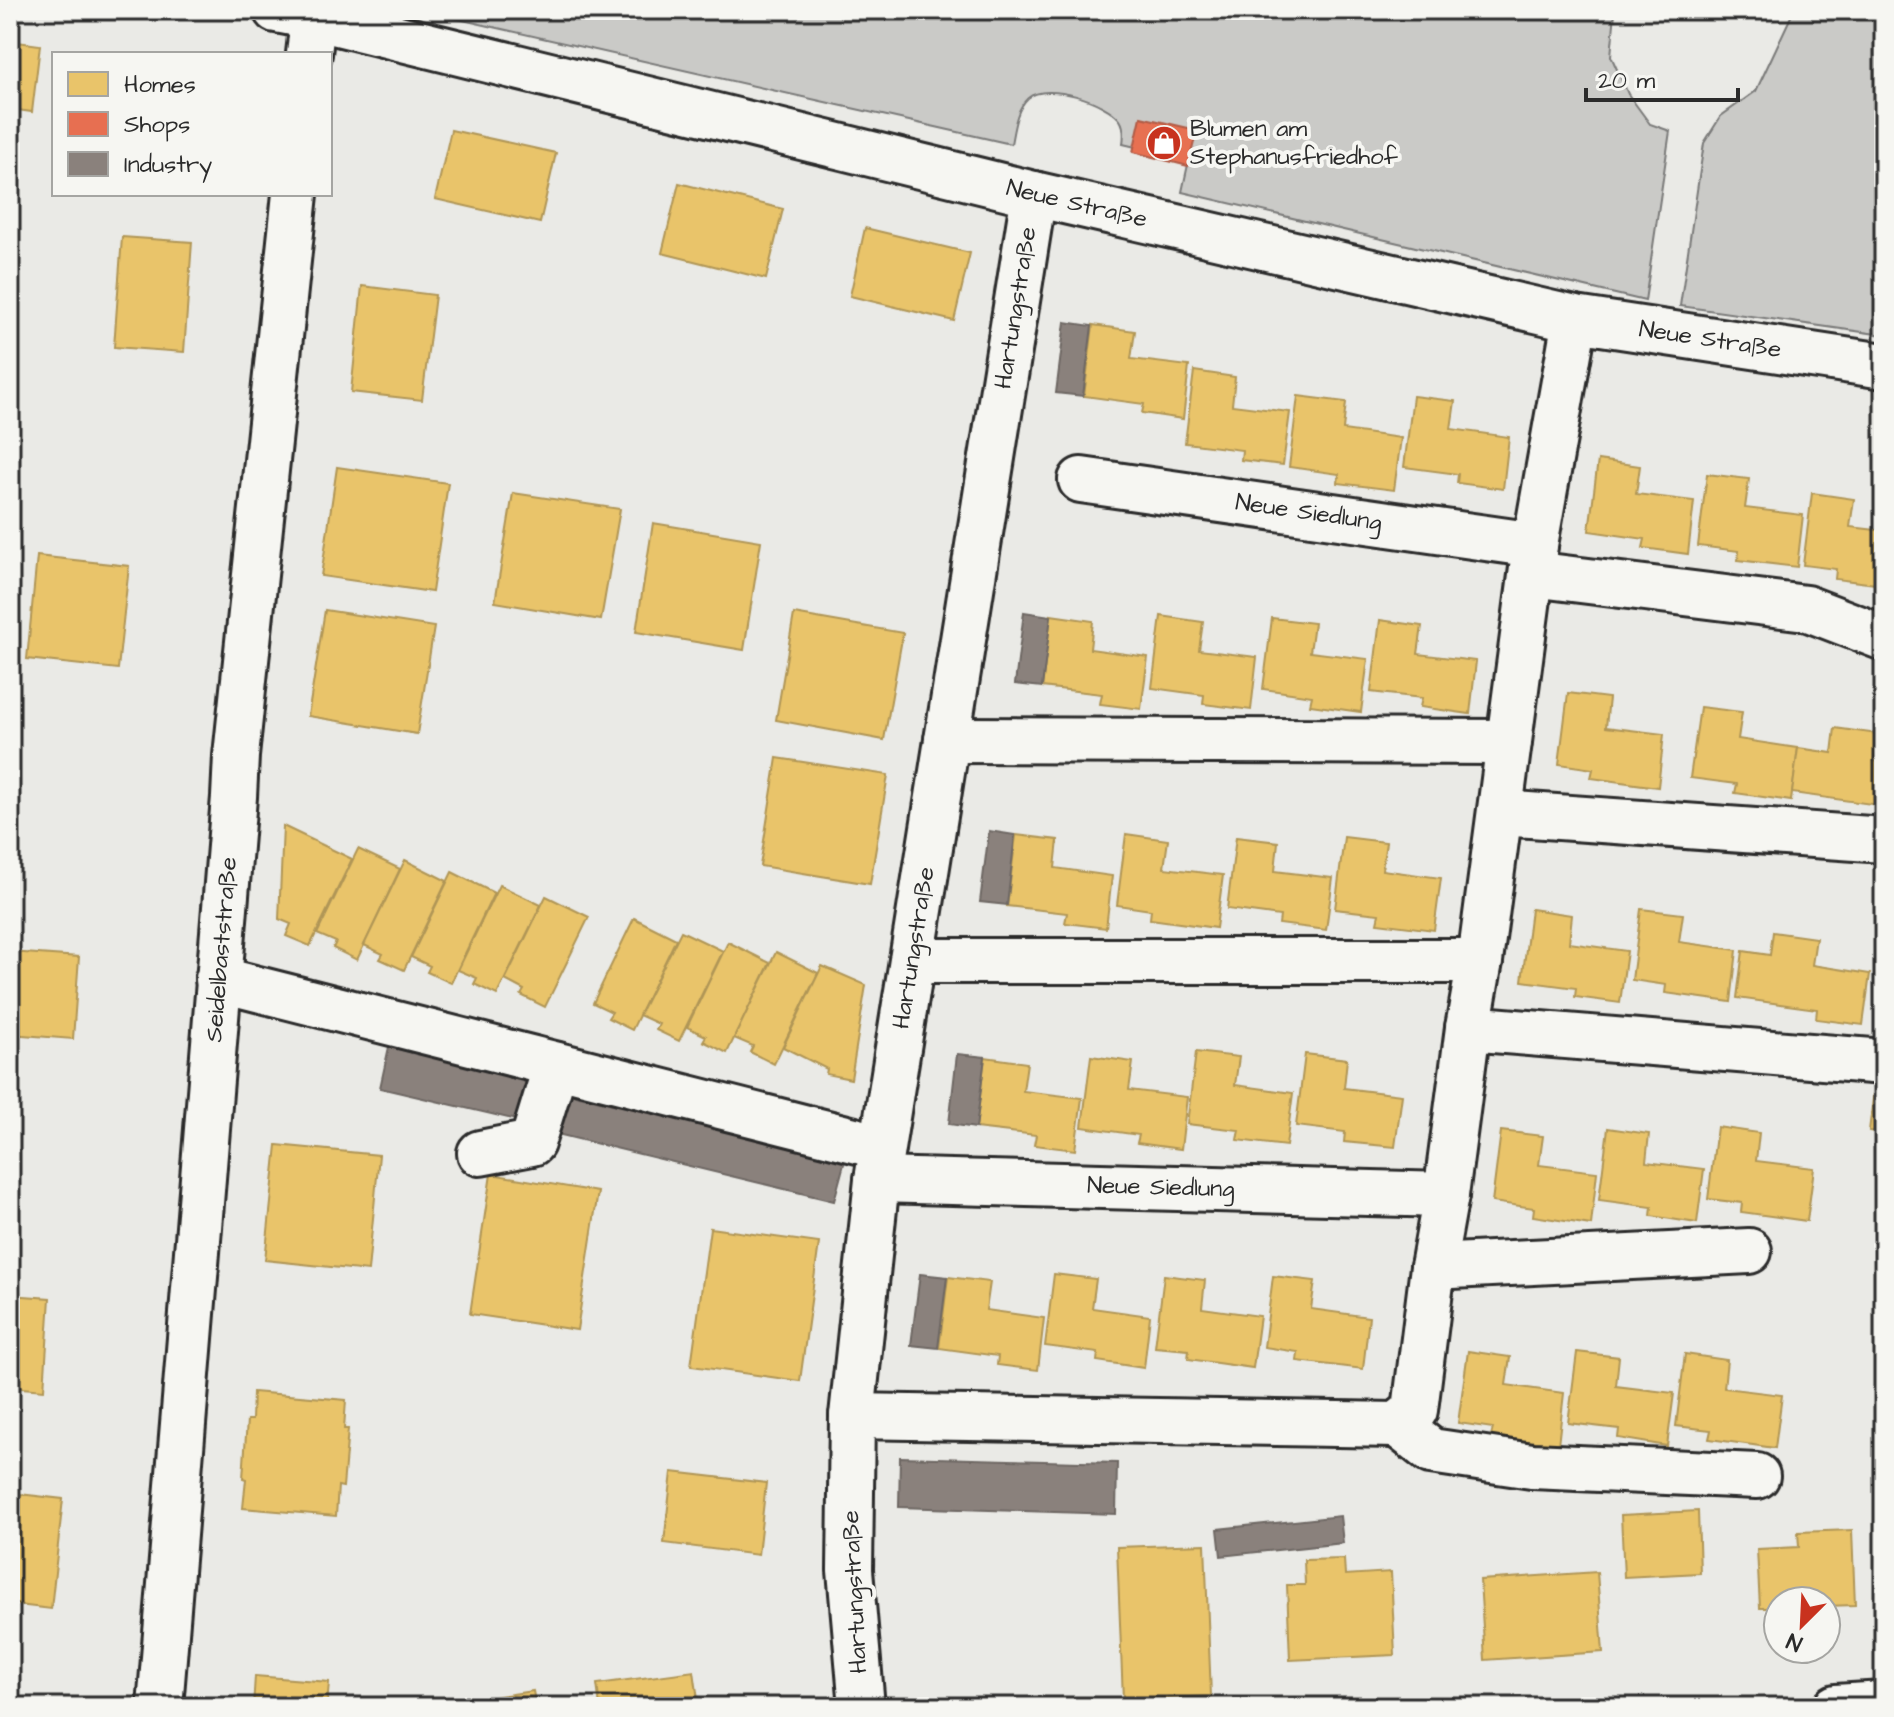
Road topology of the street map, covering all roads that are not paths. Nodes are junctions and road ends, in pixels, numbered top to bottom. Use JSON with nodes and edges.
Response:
{"nodes":[{"id":1,"x":303,"y":23,"type":"edge"},
{"id":2,"x":1034,"y":194,"type":"junction"},
{"id":3,"x":295,"y":196,"type":"edge"},
{"id":4,"x":1575,"y":319,"type":"junction"},
{"id":5,"x":1884,"y":366,"type":"edge"},
{"id":6,"x":1081,"y":480,"type":"dead end"},
{"id":7,"x":1534,"y":560,"type":"junction"},
{"id":8,"x":1884,"y":638,"type":"edge"},
{"id":9,"x":947,"y":740,"type":"junction"},
{"id":10,"x":1509,"y":742,"type":"junction"},
{"id":11,"x":1500,"y":813,"type":"junction"},
{"id":12,"x":1884,"y":840,"type":"edge"},
{"id":13,"x":912,"y":961,"type":"junction"},
{"id":14,"x":1480,"y":961,"type":"junction"},
{"id":15,"x":218,"y":979,"type":"junction"},
{"id":16,"x":1468,"y":1028,"type":"junction"},
{"id":17,"x":1884,"y":1062,"type":"edge"},
{"id":18,"x":556,"y":1065,"type":"junction"},
{"id":19,"x":480,"y":1153,"type":"dead end"},
{"id":20,"x":880,"y":1164,"type":"junction"},
{"id":21,"x":1446,"y":1195,"type":"junction"},
{"id":22,"x":1749,"y":1251,"type":"dead end"},
{"id":23,"x":1433,"y":1267,"type":"junction"},
{"id":24,"x":852,"y":1416,"type":"junction"},
{"id":25,"x":1398,"y":1425,"type":"junction"},
{"id":26,"x":1757,"y":1476,"type":"dead end"},
{"id":27,"x":1884,"y":1704,"type":"edge"},
{"id":28,"x":160,"y":1707,"type":"edge"},
{"id":29,"x":862,"y":1707,"type":"edge"},
{"id":30,"x":1836,"y":1707,"type":"edge"}],
"edges":[{"from":1,"to":2,"type":"street","name":"Neue Straße"},
{"from":2,"to":4,"type":"street","name":"Neue Straße"},
{"from":2,"to":9,"type":"street","name":"Hartungstraße"},
{"from":3,"to":15,"type":"street","name":"Seidelbaststraße"},
{"from":4,"to":5,"type":"street","name":"Neue Straße"},
{"from":4,"to":7,"type":"street"},
{"from":6,"to":7,"type":"street","name":"Neue Siedlung"},
{"from":7,"to":8,"type":"street","name":"Neue Siedlung"},
{"from":7,"to":10,"type":"street"},
{"from":9,"to":10,"type":"street"},
{"from":9,"to":13,"type":"street","name":"Hartungstraße"},
{"from":10,"to":11,"type":"street"},
{"from":11,"to":12,"type":"street"},
{"from":11,"to":14,"type":"street"},
{"from":13,"to":14,"type":"street"},
{"from":13,"to":20,"type":"street","name":"Hartungstraße"},
{"from":14,"to":16,"type":"street"},
{"from":15,"to":18,"type":"street","name":"Neue Siedlung"},
{"from":15,"to":28,"type":"street","name":"Seidelbaststraße"},
{"from":16,"to":17,"type":"street"},
{"from":16,"to":21,"type":"street"},
{"from":18,"to":19,"type":"street"},
{"from":18,"to":20,"type":"street","name":"Neue Siedlung"},
{"from":20,"to":21,"type":"street","name":"Neue Siedlung"},
{"from":20,"to":24,"type":"street","name":"Hartungstraße"},
{"from":21,"to":23,"type":"street"},
{"from":22,"to":23,"type":"street"},
{"from":23,"to":25,"type":"street"},
{"from":24,"to":25,"type":"street"},
{"from":24,"to":29,"type":"street","name":"Hartungstraße"},
{"from":25,"to":26,"type":"street"},
{"from":27,"to":30,"type":"street"}]}
